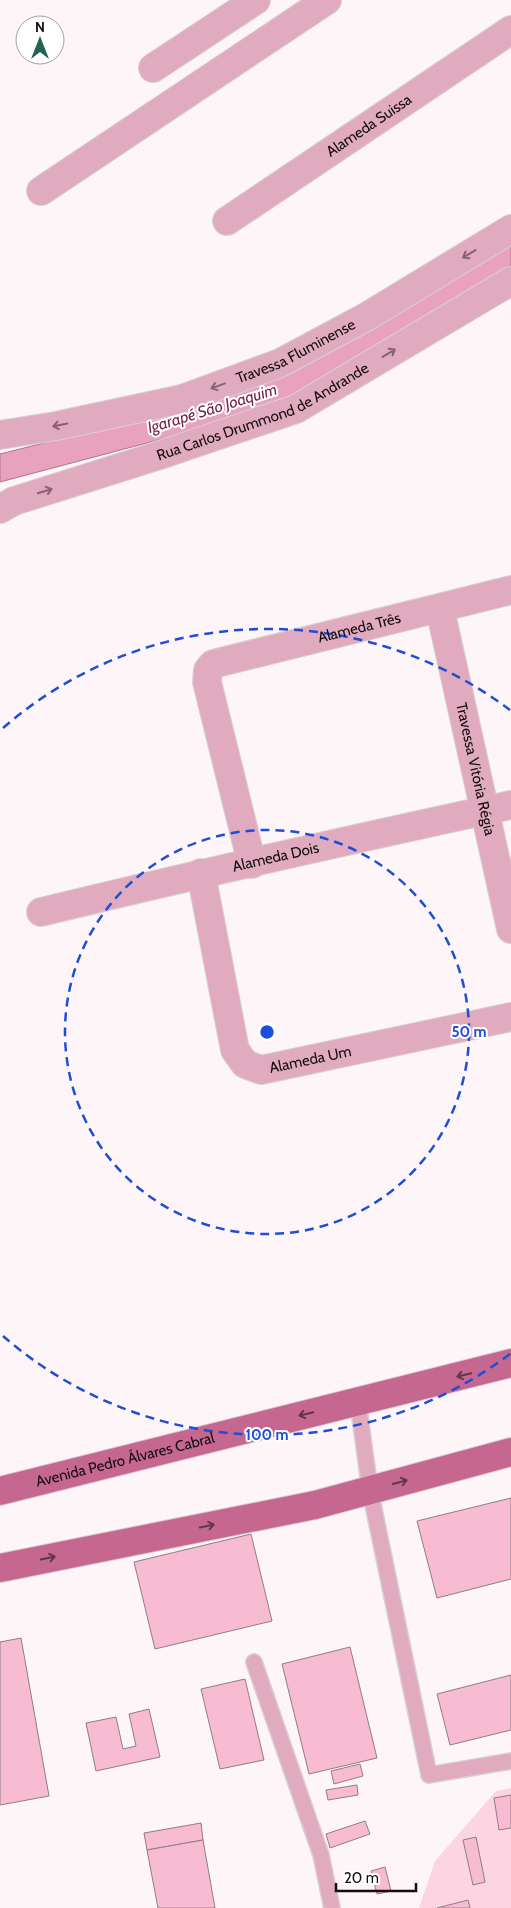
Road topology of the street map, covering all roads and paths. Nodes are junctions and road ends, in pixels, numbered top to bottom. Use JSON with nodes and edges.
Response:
{"nodes":[{"id":1,"x":256,"y":0,"type":"edge"},
{"id":2,"x":327,"y":0,"type":"edge"},
{"id":3,"x":511,"y":30,"type":"edge"},
{"id":4,"x":153,"y":68,"type":"dead end"},
{"id":5,"x":41,"y":192,"type":"dead end"},
{"id":6,"x":228,"y":221,"type":"dead end"},
{"id":7,"x":511,"y":229,"type":"edge"},
{"id":8,"x":511,"y":281,"type":"edge"},
{"id":9,"x":0,"y":435,"type":"edge"},
{"id":10,"x":0,"y":508,"type":"edge"},
{"id":11,"x":511,"y":590,"type":"edge"},
{"id":12,"x":440,"y":609,"type":"junction"},
{"id":13,"x":511,"y":805,"type":"edge"},
{"id":14,"x":484,"y":811,"type":"junction"},
{"id":15,"x":252,"y":864,"type":"junction"},
{"id":16,"x":201,"y":873,"type":"junction"},
{"id":17,"x":41,"y":912,"type":"dead end"},
{"id":18,"x":511,"y":929,"type":"edge"},
{"id":19,"x":511,"y":1017,"type":"edge"},
{"id":20,"x":511,"y":1363,"type":"edge"},
{"id":21,"x":358,"y":1402,"type":"junction"},
{"id":22,"x":511,"y":1452,"type":"edge"},
{"id":23,"x":370,"y":1490,"type":"junction"},
{"id":24,"x":0,"y":1491,"type":"edge"},
{"id":25,"x":0,"y":1568,"type":"edge"},
{"id":26,"x":254,"y":1662,"type":"dead end"},
{"id":27,"x":511,"y":1761,"type":"edge"},
{"id":28,"x":332,"y":1908,"type":"edge"}],
"edges":[{"from":1,"to":4,"type":"street"},
{"from":2,"to":5,"type":"street"},
{"from":3,"to":6,"type":"street","name":"Alameda Suissa"},
{"from":7,"to":9,"type":"street","name":"Travessa Fluminense","one_way":true},
{"from":10,"to":8,"type":"street","name":"Rua Carlos Drummond de Andrande","one_way":true},
{"from":11,"to":12,"type":"street","name":"Alameda Três"},
{"from":12,"to":14,"type":"street","name":"Travessa Vitória Régia"},
{"from":12,"to":15,"type":"street","name":"Alameda Três"},
{"from":13,"to":14,"type":"street","name":"Alameda Dois"},
{"from":14,"to":15,"type":"street","name":"Alameda Dois"},
{"from":14,"to":18,"type":"street","name":"Travessa Vitória Régia"},
{"from":15,"to":16,"type":"street","name":"Alameda Dois"},
{"from":16,"to":17,"type":"street","name":"Alameda Dois"},
{"from":16,"to":19,"type":"street","name":"Alameda Um"},
{"from":20,"to":21,"type":"main road","name":"Avenida Pedro Álvares Cabral","one_way":true},
{"from":21,"to":23,"type":"lane"},
{"from":21,"to":24,"type":"main road","name":"Avenida Pedro Álvares Cabral","one_way":true},
{"from":23,"to":22,"type":"main road","one_way":true},
{"from":25,"to":23,"type":"main road","one_way":true},
{"from":23,"to":27,"type":"lane"},
{"from":26,"to":28,"type":"lane"}]}
